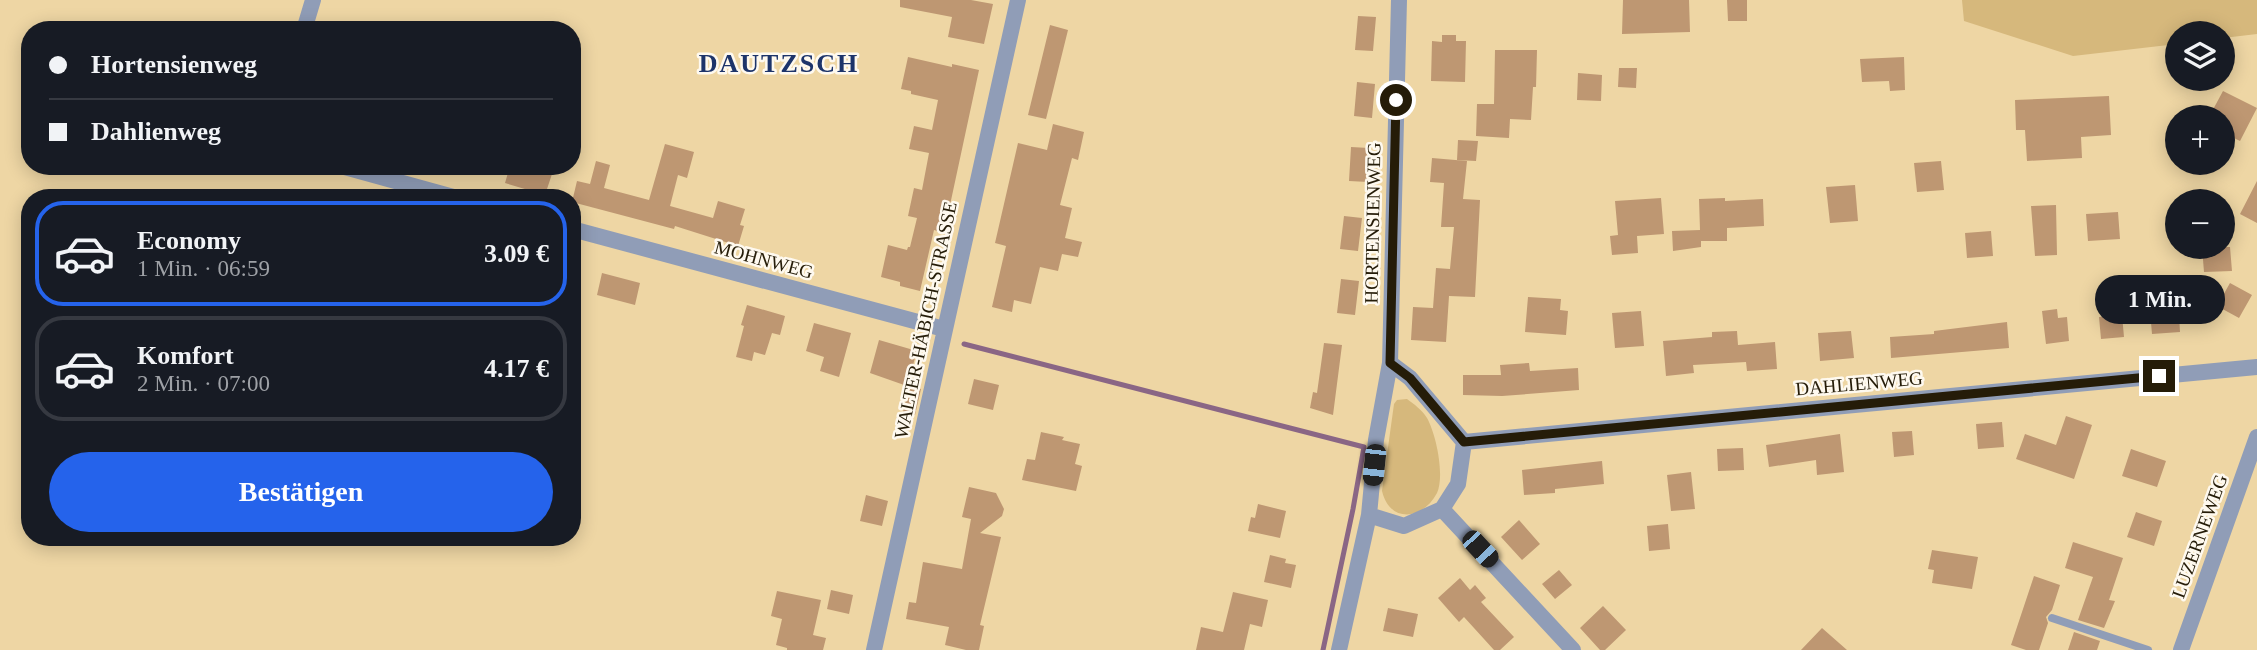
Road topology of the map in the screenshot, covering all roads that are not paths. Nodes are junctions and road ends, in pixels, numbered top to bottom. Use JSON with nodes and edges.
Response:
{"nodes":[{"id":1,"x":313,"y":0,"type":"edge"},
{"id":2,"x":1018,"y":0,"type":"edge"},
{"id":3,"x":1399,"y":0,"type":"edge"},
{"id":4,"x":307,"y":21,"type":"edge"},
{"id":5,"x":374,"y":175,"type":"edge"},
{"id":6,"x":424,"y":189,"type":"edge"},
{"id":7,"x":581,"y":231,"type":"edge"},
{"id":8,"x":944,"y":330,"type":"junction"},
{"id":9,"x":1390,"y":363,"type":"junction"},
{"id":10,"x":2257,"y":367,"type":"edge"},
{"id":11,"x":2257,"y":437,"type":"edge"},
{"id":12,"x":1464,"y":442,"type":"junction"},
{"id":13,"x":1443,"y":509,"type":"junction"},
{"id":14,"x":1369,"y":515,"type":"junction"},
{"id":15,"x":2052,"y":618,"type":"dead end"},
{"id":16,"x":874,"y":650,"type":"edge"},
{"id":17,"x":1339,"y":650,"type":"edge"},
{"id":18,"x":1573,"y":650,"type":"edge"},
{"id":19,"x":2148,"y":650,"type":"edge"},
{"id":20,"x":2181,"y":650,"type":"edge"}],
"edges":[{"from":1,"to":4,"type":"street"},
{"from":2,"to":8,"type":"street","name":"WALTER-HÄBICH-STRASSE"},
{"from":3,"to":9,"type":"street","name":"HORTENSIENWEG"},
{"from":5,"to":6,"type":"street"},
{"from":7,"to":8,"type":"street","name":"MOHNWEG"},
{"from":8,"to":16,"type":"street","name":"WALTER-HÄBICH-STRASSE"},
{"from":9,"to":12,"type":"street"},
{"from":9,"to":14,"type":"street","name":"HORTENSIENWEG"},
{"from":10,"to":12,"type":"street","name":"DAHLIENWEG"},
{"from":11,"to":20,"type":"street","name":"LUZERNEWEG"},
{"from":12,"to":13,"type":"street"},
{"from":13,"to":14,"type":"street"},
{"from":13,"to":18,"type":"street"},
{"from":14,"to":17,"type":"street","name":"HORTENSIENWEG"},
{"from":15,"to":19,"type":"lane"}]}
